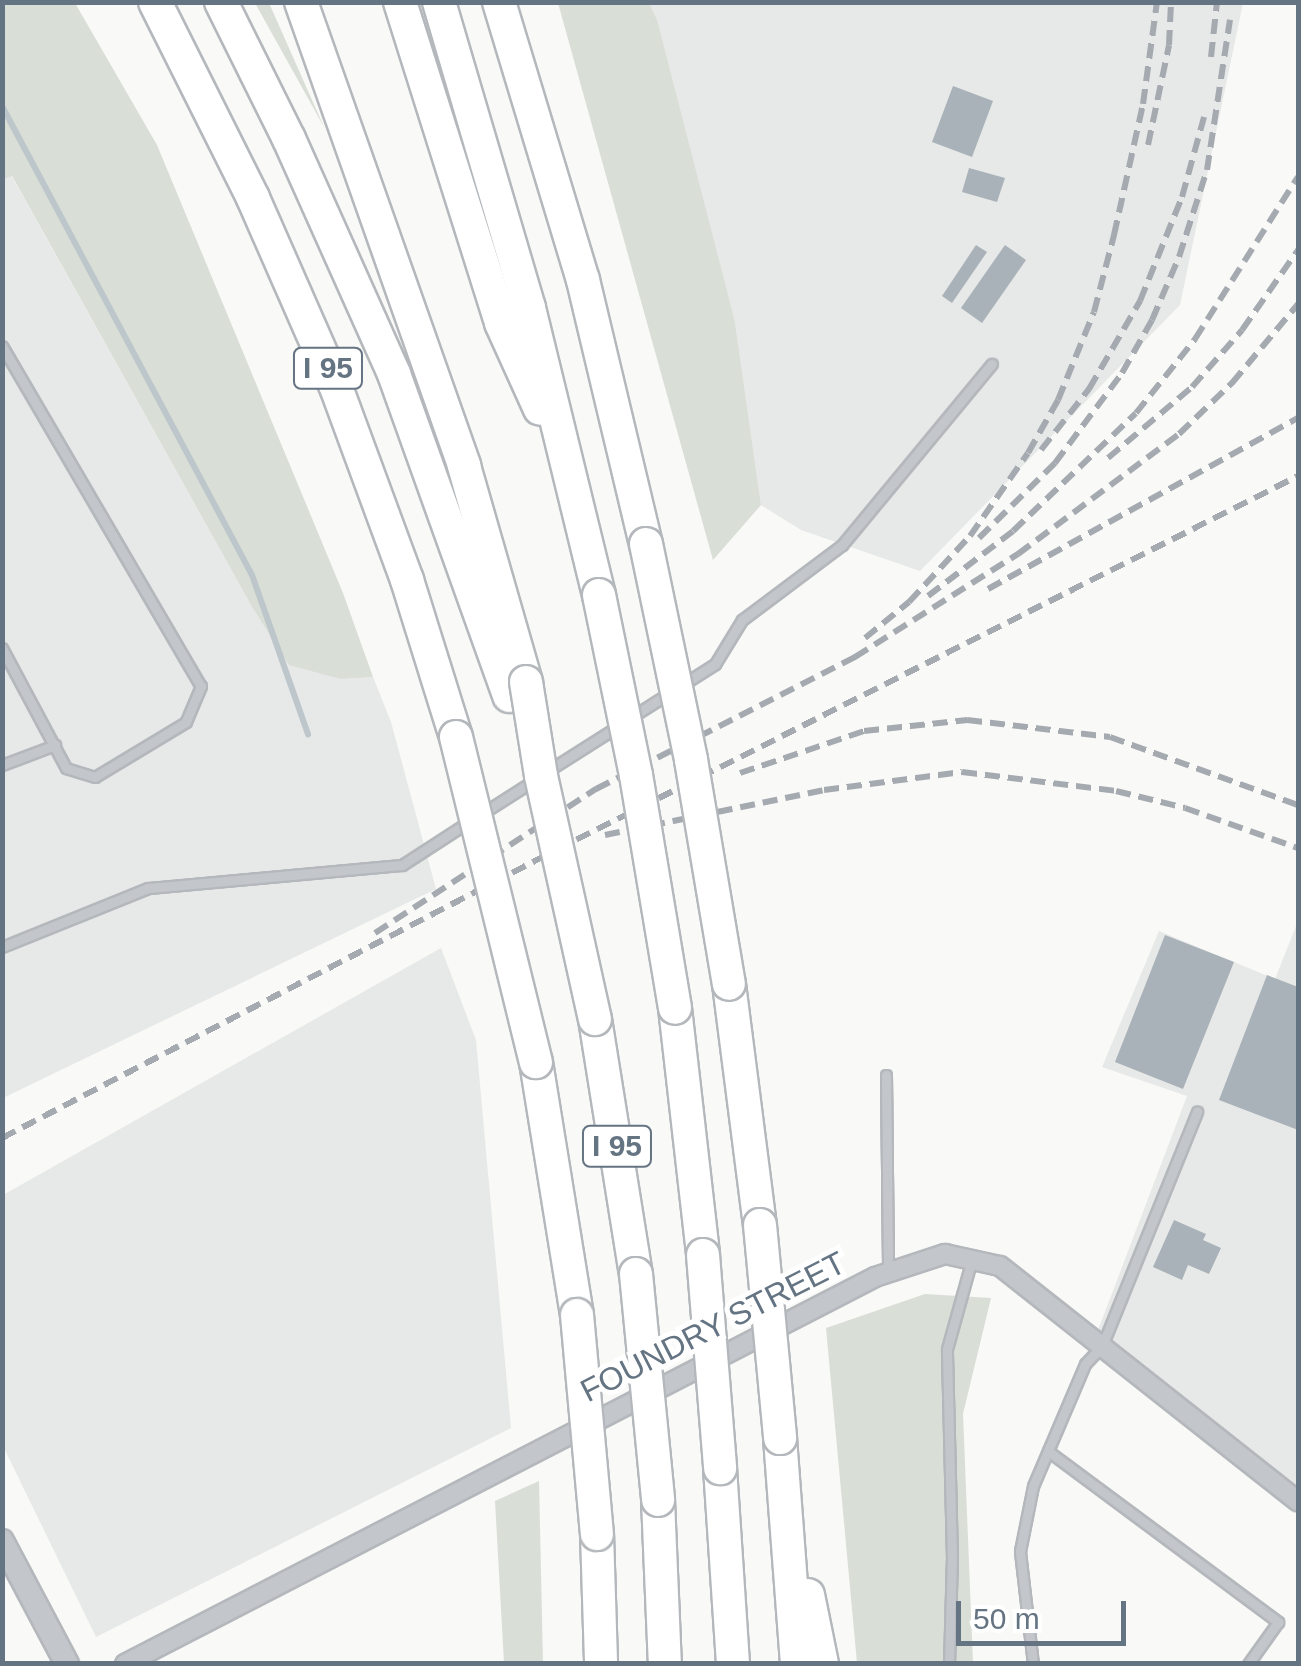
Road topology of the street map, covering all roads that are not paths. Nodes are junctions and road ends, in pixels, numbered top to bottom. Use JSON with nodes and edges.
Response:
{"nodes":[{"id":1,"x":221,"y":2,"type":"edge"},
{"id":2,"x":301,"y":2,"type":"edge"},
{"id":3,"x":400,"y":2,"type":"edge"},
{"id":4,"x":439,"y":2,"type":"edge"},
{"id":5,"x":500,"y":2,"type":"edge"},
{"id":6,"x":156,"y":7,"type":"edge"},
{"id":7,"x":2,"y":346,"type":"edge"},
{"id":8,"x":992,"y":364,"type":"dead end"},
{"id":9,"x":574,"y":487,"type":"junction"},
{"id":10,"x":2,"y":648,"type":"edge"},
{"id":11,"x":518,"y":689,"type":"junction"},
{"id":12,"x":55,"y":744,"type":"junction"},
{"id":13,"x":2,"y":765,"type":"edge"},
{"id":14,"x":2,"y":947,"type":"edge"},
{"id":15,"x":886,"y":1074,"type":"dead end"},
{"id":16,"x":1196,"y":1112,"type":"dead end"},
{"id":17,"x":972,"y":1257,"type":"junction"},
{"id":18,"x":888,"y":1272,"type":"junction"},
{"id":19,"x":1102,"y":1346,"type":"junction"},
{"id":20,"x":1048,"y":1451,"type":"junction"},
{"id":21,"x":784,"y":1496,"type":"junction"},
{"id":22,"x":1298,"y":1501,"type":"edge"},
{"id":23,"x":2,"y":1541,"type":"edge"},
{"id":24,"x":66,"y":1664,"type":"edge"},
{"id":25,"x":125,"y":1664,"type":"edge"},
{"id":26,"x":601,"y":1664,"type":"edge"},
{"id":27,"x":666,"y":1664,"type":"edge"},
{"id":28,"x":734,"y":1664,"type":"edge"},
{"id":29,"x":797,"y":1664,"type":"edge"},
{"id":30,"x":822,"y":1664,"type":"edge"},
{"id":31,"x":949,"y":1664,"type":"edge"},
{"id":32,"x":1033,"y":1664,"type":"edge"},
{"id":33,"x":1248,"y":1664,"type":"edge"}],
"edges":[{"from":1,"to":11,"type":"highway","number":"I 95"},
{"from":2,"to":11,"type":"highway","number":"I 95"},
{"from":3,"to":9,"type":"highway"},
{"from":4,"to":9,"type":"highway","number":"I 95"},
{"from":5,"to":21,"type":"highway","bridge":true},
{"from":6,"to":26,"type":"highway","number":"I 95","bridge":true},
{"from":7,"to":12,"type":"lane"},
{"from":8,"to":14,"type":"lane"},
{"from":9,"to":28,"type":"highway","number":"I 95","bridge":true},
{"from":10,"to":12,"type":"lane"},
{"from":11,"to":27,"type":"highway","number":"I 95","bridge":true},
{"from":12,"to":13,"type":"lane"},
{"from":15,"to":18,"type":"lane"},
{"from":16,"to":19,"type":"lane"},
{"from":17,"to":18,"type":"street","name":"FOUNDRY STREET"},
{"from":17,"to":19,"type":"street"},
{"from":17,"to":31,"type":"lane"},
{"from":18,"to":25,"type":"street","name":"FOUNDRY STREET"},
{"from":19,"to":20,"type":"lane"},
{"from":19,"to":22,"type":"street"},
{"from":20,"to":32,"type":"lane"},
{"from":20,"to":33,"type":"lane"},
{"from":21,"to":29,"type":"highway"},
{"from":21,"to":30,"type":"highway"},
{"from":23,"to":24,"type":"street"}]}
